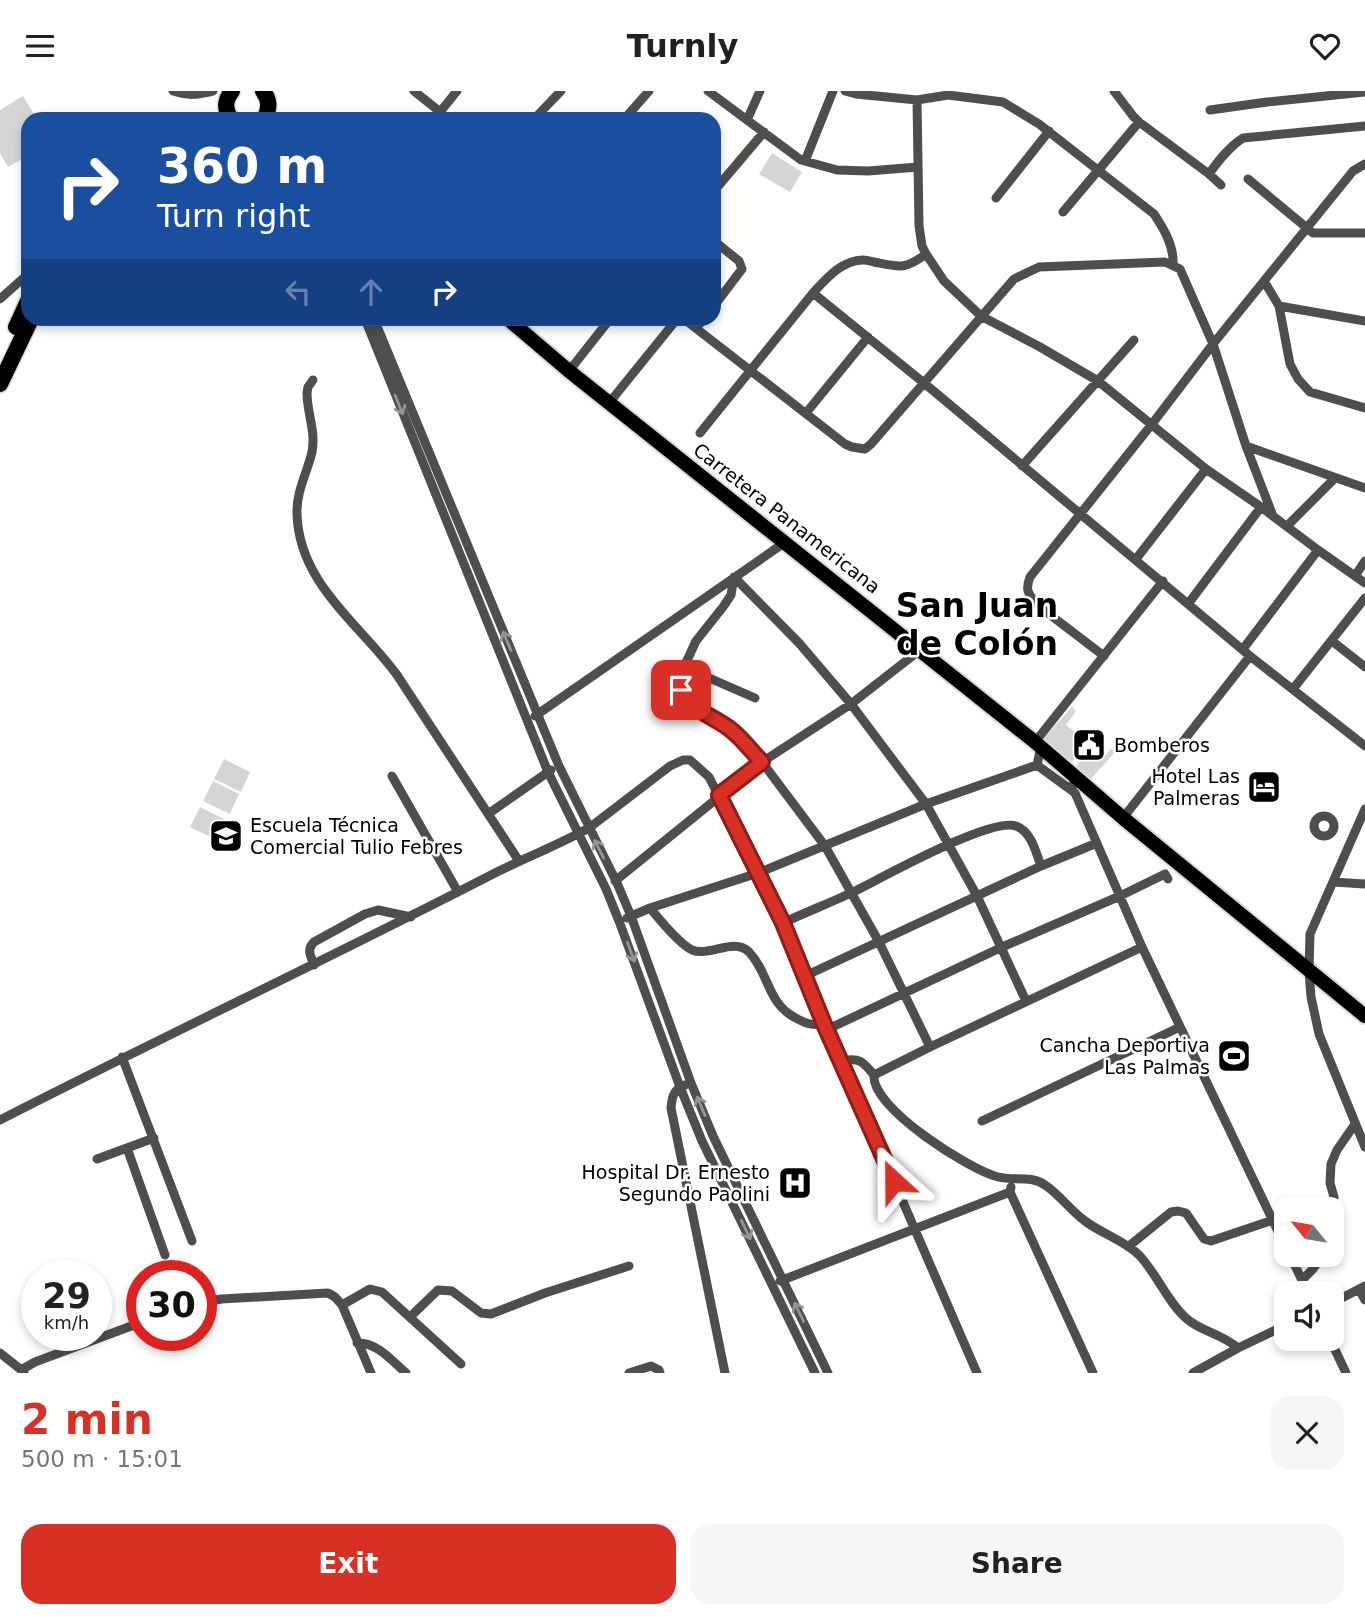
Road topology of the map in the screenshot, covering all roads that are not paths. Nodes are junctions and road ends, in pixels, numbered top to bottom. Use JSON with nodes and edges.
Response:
{"nodes":[{"id":1,"x":173,"y":91,"type":"edge"},
{"id":2,"x":213,"y":91,"type":"edge"},
{"id":3,"x":414,"y":91,"type":"edge"},
{"id":4,"x":457,"y":91,"type":"edge"},
{"id":5,"x":561,"y":91,"type":"edge"},
{"id":6,"x":649,"y":91,"type":"edge"},
{"id":7,"x":709,"y":91,"type":"edge"},
{"id":8,"x":760,"y":91,"type":"edge"},
{"id":9,"x":833,"y":91,"type":"edge"},
{"id":10,"x":845,"y":91,"type":"edge"},
{"id":11,"x":1114,"y":91,"type":"edge"},
{"id":12,"x":1365,"y":92,"type":"edge"},
{"id":13,"x":917,"y":100,"type":"junction"},
{"id":14,"x":1210,"y":110,"type":"dead end"},
{"id":15,"x":440,"y":112,"type":"joint"},
{"id":16,"x":541,"y":112,"type":"edge"},
{"id":17,"x":631,"y":112,"type":"edge"},
{"id":18,"x":747,"y":120,"type":"junction"},
{"id":19,"x":1139,"y":122,"type":"junction"},
{"id":20,"x":1365,"y":126,"type":"edge"},
{"id":21,"x":1049,"y":131,"type":"junction"},
{"id":22,"x":764,"y":132,"type":"junction"},
{"id":23,"x":805,"y":161,"type":"junction"},
{"id":24,"x":1365,"y":164,"type":"edge"},
{"id":25,"x":918,"y":167,"type":"junction"},
{"id":26,"x":1098,"y":171,"type":"junction"},
{"id":27,"x":1209,"y":174,"type":"junction"},
{"id":28,"x":1248,"y":179,"type":"dead end"},
{"id":29,"x":721,"y":182,"type":"edge"},
{"id":30,"x":1221,"y":185,"type":"dead end"},
{"id":31,"x":996,"y":198,"type":"dead end"},
{"id":32,"x":1063,"y":212,"type":"dead end"},
{"id":33,"x":1307,"y":229,"type":"junction"},
{"id":34,"x":1365,"y":233,"type":"edge"},
{"id":35,"x":721,"y":247,"type":"edge"},
{"id":36,"x":926,"y":254,"type":"junction"},
{"id":37,"x":1173,"y":264,"type":"junction"},
{"id":38,"x":21,"y":280,"type":"edge"},
{"id":39,"x":1264,"y":281,"type":"junction"},
{"id":40,"x":813,"y":293,"type":"junction"},
{"id":41,"x":721,"y":297,"type":"edge"},
{"id":42,"x":0,"y":299,"type":"edge"},
{"id":43,"x":1279,"y":306,"type":"junction"},
{"id":44,"x":21,"y":316,"type":"edge"},
{"id":45,"x":981,"y":316,"type":"junction"},
{"id":46,"x":1365,"y":321,"type":"edge"},
{"id":47,"x":28,"y":326,"type":"edge"},
{"id":48,"x":368,"y":326,"type":"edge"},
{"id":49,"x":377,"y":326,"type":"edge"},
{"id":50,"x":516,"y":326,"type":"edge"},
{"id":51,"x":604,"y":326,"type":"edge"},
{"id":52,"x":671,"y":326,"type":"edge"},
{"id":53,"x":693,"y":326,"type":"edge"},
{"id":54,"x":696,"y":328,"type":"joint"},
{"id":55,"x":868,"y":337,"type":"junction"},
{"id":56,"x":1135,"y":340,"type":"dead end"},
{"id":57,"x":1213,"y":344,"type":"junction"},
{"id":58,"x":0,"y":361,"type":"edge"},
{"id":59,"x":569,"y":371,"type":"junction"},
{"id":60,"x":751,"y":371,"type":"junction"},
{"id":61,"x":313,"y":380,"type":"dead end"},
{"id":62,"x":1098,"y":381,"type":"junction"},
{"id":63,"x":924,"y":383,"type":"junction"},
{"id":64,"x":0,"y":384,"type":"edge"},
{"id":65,"x":609,"y":403,"type":"junction"},
{"id":66,"x":1365,"y":408,"type":"edge"},
{"id":67,"x":806,"y":413,"type":"junction"},
{"id":68,"x":1152,"y":424,"type":"junction"},
{"id":69,"x":700,"y":433,"type":"dead end"},
{"id":70,"x":1246,"y":446,"type":"junction"},
{"id":71,"x":1022,"y":466,"type":"junction"},
{"id":72,"x":1206,"y":469,"type":"junction"},
{"id":73,"x":1335,"y":478,"type":"junction"},
{"id":74,"x":1365,"y":488,"type":"edge"},
{"id":75,"x":1262,"y":507,"type":"junction"},
{"id":76,"x":1080,"y":515,"type":"junction"},
{"id":77,"x":1273,"y":516,"type":"junction"},
{"id":78,"x":1287,"y":526,"type":"junction"},
{"id":79,"x":784,"y":543,"type":"junction"},
{"id":80,"x":1318,"y":550,"type":"junction"},
{"id":81,"x":1136,"y":559,"type":"junction"},
{"id":82,"x":1365,"y":561,"type":"edge"},
{"id":83,"x":1355,"y":576,"type":"junction"},
{"id":84,"x":734,"y":577,"type":"junction"},
{"id":85,"x":1163,"y":581,"type":"junction"},
{"id":86,"x":1365,"y":583,"type":"edge"},
{"id":87,"x":1365,"y":598,"type":"edge"},
{"id":88,"x":1188,"y":604,"type":"junction"},
{"id":89,"x":1332,"y":641,"type":"junction"},
{"id":90,"x":1243,"y":649,"type":"junction"},
{"id":91,"x":920,"y":650,"type":"junction"},
{"id":92,"x":1104,"y":656,"type":"junction"},
{"id":93,"x":1250,"y":656,"type":"junction"},
{"id":94,"x":684,"y":667,"type":"junction"},
{"id":95,"x":1365,"y":667,"type":"edge"},
{"id":96,"x":1293,"y":689,"type":"junction"},
{"id":97,"x":755,"y":698,"type":"dead end"},
{"id":98,"x":851,"y":703,"type":"junction"},
{"id":99,"x":538,"y":714,"type":"junction"},
{"id":100,"x":527,"y":720,"type":"junction"},
{"id":101,"x":1039,"y":745,"type":"junction"},
{"id":102,"x":1365,"y":746,"type":"edge"},
{"id":103,"x":762,"y":762,"type":"junction"},
{"id":104,"x":1037,"y":765,"type":"junction"},
{"id":105,"x":559,"y":767,"type":"junction"},
{"id":106,"x":548,"y":772,"type":"junction"},
{"id":107,"x":392,"y":776,"type":"dead end"},
{"id":108,"x":1084,"y":786,"type":"junction"},
{"id":109,"x":1067,"y":787,"type":"junction"},
{"id":110,"x":719,"y":795,"type":"junction"},
{"id":111,"x":926,"y":804,"type":"junction"},
{"id":112,"x":1365,"y":809,"type":"edge"},
{"id":113,"x":488,"y":814,"type":"junction"},
{"id":114,"x":1123,"y":818,"type":"junction"},
{"id":115,"x":589,"y":828,"type":"junction"},
{"id":116,"x":578,"y":834,"type":"junction"},
{"id":117,"x":1097,"y":843,"type":"junction"},
{"id":118,"x":949,"y":844,"type":"junction"},
{"id":119,"x":825,"y":846,"type":"junction"},
{"id":120,"x":519,"y":861,"type":"junction"},
{"id":121,"x":1041,"y":866,"type":"junction"},
{"id":122,"x":758,"y":873,"type":"junction"},
{"id":123,"x":1168,"y":879,"type":"dead end"},
{"id":124,"x":615,"y":881,"type":"junction"},
{"id":125,"x":1333,"y":882,"type":"junction"},
{"id":126,"x":1365,"y":884,"type":"edge"},
{"id":127,"x":458,"y":892,"type":"junction"},
{"id":128,"x":852,"y":892,"type":"junction"},
{"id":129,"x":977,"y":896,"type":"junction"},
{"id":130,"x":1121,"y":896,"type":"junction"},
{"id":131,"x":650,"y":908,"type":"junction"},
{"id":132,"x":631,"y":916,"type":"junction"},
{"id":133,"x":411,"y":917,"type":"junction"},
{"id":134,"x":619,"y":921,"type":"junction"},
{"id":135,"x":783,"y":923,"type":"junction"},
{"id":136,"x":879,"y":942,"type":"junction"},
{"id":137,"x":1142,"y":947,"type":"junction"},
{"id":138,"x":1000,"y":948,"type":"junction"},
{"id":139,"x":314,"y":965,"type":"junction"},
{"id":140,"x":1309,"y":971,"type":"junction"},
{"id":141,"x":805,"y":976,"type":"junction"},
{"id":142,"x":903,"y":993,"type":"junction"},
{"id":143,"x":1026,"y":1001,"type":"junction"},
{"id":144,"x":1365,"y":1016,"type":"edge"},
{"id":145,"x":825,"y":1027,"type":"junction"},
{"id":146,"x":1180,"y":1027,"type":"junction"},
{"id":147,"x":930,"y":1047,"type":"junction"},
{"id":148,"x":122,"y":1057,"type":"junction"},
{"id":149,"x":842,"y":1061,"type":"junction"},
{"id":150,"x":874,"y":1075,"type":"junction"},
{"id":151,"x":691,"y":1083,"type":"junction"},
{"id":152,"x":680,"y":1087,"type":"junction"},
{"id":153,"x":0,"y":1119,"type":"edge"},
{"id":154,"x":982,"y":1121,"type":"dead end"},
{"id":155,"x":1355,"y":1124,"type":"junction"},
{"id":156,"x":154,"y":1138,"type":"junction"},
{"id":157,"x":1365,"y":1147,"type":"edge"},
{"id":158,"x":127,"y":1148,"type":"junction"},
{"id":159,"x":97,"y":1159,"type":"dead end"},
{"id":160,"x":1013,"y":1179,"type":"junction"},
{"id":161,"x":1010,"y":1192,"type":"junction"},
{"id":162,"x":1334,"y":1197,"type":"edge"},
{"id":163,"x":1273,"y":1220,"type":"joint"},
{"id":164,"x":915,"y":1230,"type":"junction"},
{"id":165,"x":192,"y":1241,"type":"dead end"},
{"id":166,"x":1129,"y":1246,"type":"junction"},
{"id":167,"x":165,"y":1255,"type":"dead end"},
{"id":168,"x":629,"y":1266,"type":"dead end"},
{"id":169,"x":1295,"y":1267,"type":"edge"},
{"id":170,"x":1314,"y":1267,"type":"edge"},
{"id":171,"x":783,"y":1280,"type":"junction"},
{"id":172,"x":1301,"y":1280,"type":"joint"},
{"id":173,"x":772,"y":1285,"type":"junction"},
{"id":174,"x":1362,"y":1287,"type":"edge"},
{"id":175,"x":1344,"y":1297,"type":"edge"},
{"id":176,"x":217,"y":1300,"type":"edge"},
{"id":177,"x":1365,"y":1300,"type":"edge"},
{"id":178,"x":342,"y":1305,"type":"junction"},
{"id":179,"x":410,"y":1317,"type":"junction"},
{"id":180,"x":126,"y":1328,"type":"edge"},
{"id":181,"x":1274,"y":1331,"type":"edge"},
{"id":182,"x":357,"y":1343,"type":"junction"},
{"id":183,"x":1238,"y":1348,"type":"junction"},
{"id":184,"x":1335,"y":1351,"type":"edge"},
{"id":185,"x":0,"y":1353,"type":"edge"},
{"id":186,"x":461,"y":1364,"type":"dead end"},
{"id":187,"x":24,"y":1371,"type":"edge"},
{"id":188,"x":1197,"y":1372,"type":"edge"},
{"id":189,"x":371,"y":1373,"type":"edge"},
{"id":190,"x":406,"y":1373,"type":"edge"},
{"id":191,"x":629,"y":1373,"type":"edge"},
{"id":192,"x":660,"y":1373,"type":"edge"},
{"id":193,"x":725,"y":1373,"type":"edge"},
{"id":194,"x":815,"y":1373,"type":"edge"},
{"id":195,"x":828,"y":1373,"type":"edge"},
{"id":196,"x":977,"y":1373,"type":"edge"},
{"id":197,"x":1093,"y":1373,"type":"edge"},
{"id":198,"x":1346,"y":1373,"type":"edge"}],
"edges":[{"from":1,"to":2,"type":"street"},
{"from":3,"to":15,"type":"street"},
{"from":4,"to":15,"type":"street"},
{"from":5,"to":16,"type":"street"},
{"from":6,"to":17,"type":"street"},
{"from":7,"to":18,"type":"street"},
{"from":8,"to":18,"type":"street"},
{"from":9,"to":23,"type":"street"},
{"from":10,"to":13,"type":"street"},
{"from":11,"to":19,"type":"street"},
{"from":12,"to":14,"type":"street"},
{"from":13,"to":21,"type":"street"},
{"from":13,"to":25,"type":"street"},
{"from":18,"to":22,"type":"street"},
{"from":19,"to":26,"type":"street"},
{"from":19,"to":27,"type":"street"},
{"from":20,"to":27,"type":"street"},
{"from":21,"to":26,"type":"street"},
{"from":21,"to":31,"type":"street"},
{"from":22,"to":23,"type":"street"},
{"from":22,"to":29,"type":"street"},
{"from":23,"to":25,"type":"street"},
{"from":24,"to":33,"type":"street"},
{"from":25,"to":36,"type":"street"},
{"from":26,"to":32,"type":"street"},
{"from":26,"to":37,"type":"street"},
{"from":27,"to":30,"type":"street"},
{"from":28,"to":33,"type":"street"},
{"from":33,"to":34,"type":"street"},
{"from":33,"to":39,"type":"street"},
{"from":35,"to":41,"type":"street"},
{"from":36,"to":40,"type":"street"},
{"from":36,"to":45,"type":"street"},
{"from":37,"to":45,"type":"street"},
{"from":37,"to":57,"type":"street"},
{"from":38,"to":42,"type":"street"},
{"from":39,"to":43,"type":"street"},
{"from":39,"to":57,"type":"street"},
{"from":40,"to":55,"type":"street"},
{"from":40,"to":60,"type":"street"},
{"from":43,"to":46,"type":"street"},
{"from":43,"to":66,"type":"street"},
{"from":44,"to":58,"type":"highway"},
{"from":45,"to":62,"type":"street"},
{"from":45,"to":63,"type":"street"},
{"from":47,"to":64,"type":"highway"},
{"from":48,"to":100,"type":"street","one_way":true},
{"from":99,"to":49,"type":"street","one_way":true},
{"from":50,"to":59,"type":"main road","name":"Carretera Panamericana"},
{"from":51,"to":59,"type":"street"},
{"from":52,"to":65,"type":"street"},
{"from":53,"to":54,"type":"street"},
{"from":54,"to":60,"type":"street"},
{"from":55,"to":63,"type":"street"},
{"from":55,"to":67,"type":"street"},
{"from":56,"to":62,"type":"street"},
{"from":57,"to":68,"type":"street"},
{"from":57,"to":70,"type":"street"},
{"from":59,"to":65,"type":"main road","name":"Carretera Panamericana"},
{"from":60,"to":67,"type":"street"},
{"from":60,"to":69,"type":"street"},
{"from":61,"to":113,"type":"street"},
{"from":62,"to":68,"type":"street"},
{"from":62,"to":71,"type":"street"},
{"from":63,"to":67,"type":"street"},
{"from":63,"to":71,"type":"street"},
{"from":65,"to":79,"type":"main road","name":"Carretera Panamericana"},
{"from":68,"to":72,"type":"street"},
{"from":68,"to":76,"type":"street"},
{"from":70,"to":73,"type":"street"},
{"from":70,"to":77,"type":"street"},
{"from":71,"to":76,"type":"street"},
{"from":72,"to":75,"type":"street"},
{"from":72,"to":81,"type":"street"},
{"from":73,"to":74,"type":"street"},
{"from":73,"to":78,"type":"street"},
{"from":75,"to":77,"type":"street"},
{"from":75,"to":88,"type":"street"},
{"from":76,"to":81,"type":"street"},
{"from":76,"to":92,"type":"street"},
{"from":77,"to":78,"type":"street"},
{"from":78,"to":80,"type":"street"},
{"from":79,"to":84,"type":"street"},
{"from":79,"to":91,"type":"main road","name":"Carretera Panamericana"},
{"from":80,"to":83,"type":"street"},
{"from":80,"to":90,"type":"street"},
{"from":81,"to":85,"type":"street"},
{"from":82,"to":83,"type":"street"},
{"from":83,"to":86,"type":"street"},
{"from":84,"to":94,"type":"street"},
{"from":84,"to":98,"type":"street"},
{"from":84,"to":99,"type":"street"},
{"from":85,"to":88,"type":"street"},
{"from":85,"to":92,"type":"street"},
{"from":87,"to":89,"type":"street"},
{"from":88,"to":90,"type":"street"},
{"from":89,"to":95,"type":"street"},
{"from":89,"to":96,"type":"street"},
{"from":90,"to":93,"type":"street"},
{"from":91,"to":98,"type":"street"},
{"from":91,"to":101,"type":"main road","name":"Carretera Panamericana"},
{"from":92,"to":101,"type":"street"},
{"from":93,"to":96,"type":"street"},
{"from":93,"to":114,"type":"street"},
{"from":94,"to":97,"type":"street"},
{"from":94,"to":103,"type":"street"},
{"from":96,"to":102,"type":"street"},
{"from":98,"to":103,"type":"street"},
{"from":98,"to":111,"type":"street"},
{"from":99,"to":100,"type":"street"},
{"from":99,"to":105,"type":"street"},
{"from":100,"to":106,"type":"street"},
{"from":101,"to":104,"type":"street"},
{"from":101,"to":108,"type":"main road","name":"Carretera Panamericana"},
{"from":103,"to":110,"type":"street"},
{"from":103,"to":119,"type":"street"},
{"from":104,"to":109,"type":"street"},
{"from":104,"to":111,"type":"street"},
{"from":105,"to":106,"type":"street"},
{"from":105,"to":115,"type":"street"},
{"from":106,"to":113,"type":"street"},
{"from":106,"to":116,"type":"street"},
{"from":107,"to":127,"type":"street"},
{"from":108,"to":109,"type":"street"},
{"from":108,"to":114,"type":"main road","name":"Carretera Panamericana"},
{"from":109,"to":117,"type":"street"},
{"from":110,"to":115,"type":"street"},
{"from":110,"to":122,"type":"street"},
{"from":110,"to":124,"type":"street"},
{"from":111,"to":118,"type":"street"},
{"from":111,"to":119,"type":"street"},
{"from":112,"to":125,"type":"street"},
{"from":113,"to":120,"type":"street"},
{"from":114,"to":140,"type":"main road","name":"Carretera Panamericana"},
{"from":115,"to":116,"type":"street"},
{"from":124,"to":115,"type":"street","one_way":true},
{"from":116,"to":120,"type":"street"},
{"from":116,"to":134,"type":"street"},
{"from":117,"to":121,"type":"street"},
{"from":117,"to":130,"type":"street"},
{"from":118,"to":121,"type":"street"},
{"from":118,"to":128,"type":"street"},
{"from":118,"to":129,"type":"street"},
{"from":119,"to":122,"type":"street"},
{"from":119,"to":128,"type":"street"},
{"from":120,"to":127,"type":"street"},
{"from":121,"to":129,"type":"street"},
{"from":122,"to":131,"type":"street"},
{"from":122,"to":135,"type":"street"},
{"from":123,"to":130,"type":"street"},
{"from":124,"to":132,"type":"street"},
{"from":125,"to":126,"type":"street"},
{"from":125,"to":140,"type":"street"},
{"from":127,"to":133,"type":"street"},
{"from":128,"to":135,"type":"street"},
{"from":128,"to":136,"type":"street"},
{"from":129,"to":136,"type":"street"},
{"from":129,"to":138,"type":"street"},
{"from":130,"to":137,"type":"street"},
{"from":130,"to":138,"type":"street"},
{"from":131,"to":132,"type":"street"},
{"from":131,"to":145,"type":"street"},
{"from":132,"to":134,"type":"street"},
{"from":132,"to":151,"type":"street"},
{"from":133,"to":139,"type":"street"},
{"from":133,"to":139,"type":"street"},
{"from":134,"to":152,"type":"street","one_way":true},
{"from":135,"to":141,"type":"street"},
{"from":136,"to":141,"type":"street"},
{"from":136,"to":142,"type":"street"},
{"from":137,"to":143,"type":"street"},
{"from":137,"to":146,"type":"street"},
{"from":138,"to":142,"type":"street"},
{"from":138,"to":143,"type":"street"},
{"from":139,"to":148,"type":"street"},
{"from":140,"to":144,"type":"main road","name":"Carretera Panamericana"},
{"from":140,"to":155,"type":"street"},
{"from":141,"to":145,"type":"street"},
{"from":142,"to":145,"type":"street"},
{"from":142,"to":147,"type":"street"},
{"from":143,"to":147,"type":"street"},
{"from":145,"to":149,"type":"street"},
{"from":146,"to":154,"type":"street"},
{"from":146,"to":163,"type":"street"},
{"from":147,"to":150,"type":"street"},
{"from":148,"to":153,"type":"street"},
{"from":148,"to":156,"type":"street"},
{"from":149,"to":150,"type":"street"},
{"from":149,"to":164,"type":"street"},
{"from":150,"to":160,"type":"street"},
{"from":151,"to":152,"type":"street"},
{"from":171,"to":151,"type":"street","one_way":true},
{"from":152,"to":173,"type":"street","one_way":true},
{"from":152,"to":193,"type":"street"},
{"from":155,"to":157,"type":"street"},
{"from":155,"to":162,"type":"street"},
{"from":156,"to":158,"type":"street"},
{"from":156,"to":165,"type":"street"},
{"from":158,"to":159,"type":"street"},
{"from":158,"to":167,"type":"street"},
{"from":160,"to":161,"type":"street"},
{"from":160,"to":166,"type":"street"},
{"from":161,"to":164,"type":"street"},
{"from":161,"to":197,"type":"street"},
{"from":163,"to":166,"type":"street"},
{"from":164,"to":171,"type":"street"},
{"from":164,"to":196,"type":"street"},
{"from":166,"to":183,"type":"street"},
{"from":168,"to":179,"type":"street"},
{"from":169,"to":172,"type":"street"},
{"from":170,"to":172,"type":"street"},
{"from":171,"to":173,"type":"street"},
{"from":195,"to":171,"type":"street","one_way":true},
{"from":173,"to":194,"type":"street"},
{"from":174,"to":175,"type":"street"},
{"from":174,"to":177,"type":"street"},
{"from":176,"to":178,"type":"street"},
{"from":178,"to":179,"type":"street"},
{"from":178,"to":182,"type":"street"},
{"from":179,"to":186,"type":"street"},
{"from":180,"to":187,"type":"street"},
{"from":181,"to":183,"type":"street"},
{"from":182,"to":189,"type":"street"},
{"from":182,"to":190,"type":"street"},
{"from":183,"to":188,"type":"street"},
{"from":184,"to":198,"type":"street"},
{"from":185,"to":187,"type":"street"},
{"from":191,"to":192,"type":"street"}]}
